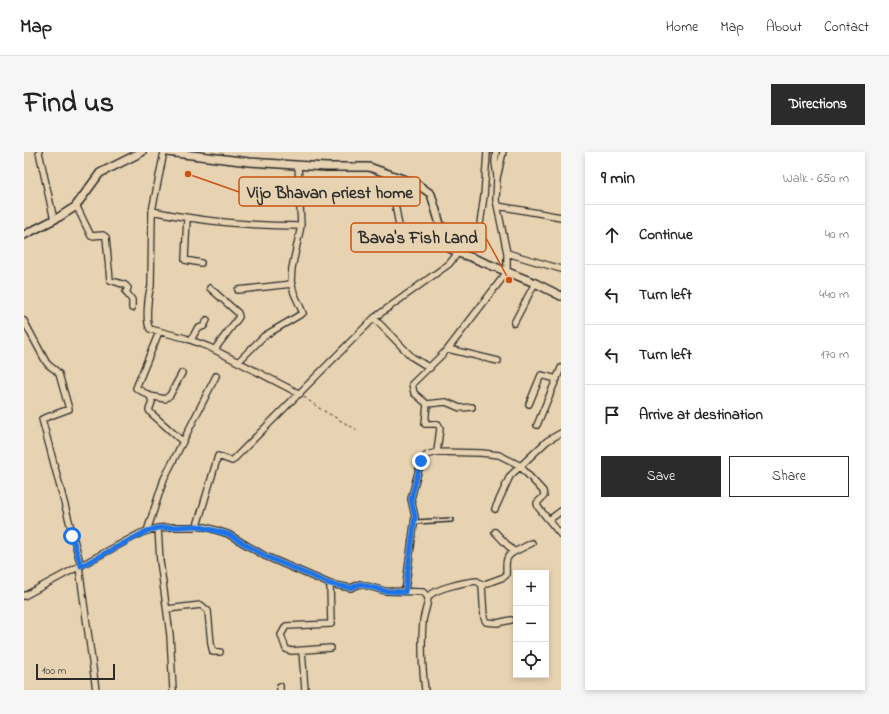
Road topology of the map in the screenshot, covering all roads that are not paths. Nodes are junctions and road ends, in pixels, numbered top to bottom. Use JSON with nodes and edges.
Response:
{"nodes":[{"id":1,"x":39,"y":152,"type":"edge"},
{"id":2,"x":142,"y":152,"type":"edge"},
{"id":3,"x":165,"y":152,"type":"edge"},
{"id":4,"x":487,"y":152,"type":"edge"},
{"id":5,"x":496,"y":152,"type":"edge"},
{"id":6,"x":503,"y":152,"type":"edge"},
{"id":7,"x":298,"y":165,"type":"junction"},
{"id":8,"x":390,"y":175,"type":"junction"},
{"id":9,"x":497,"y":178,"type":"junction"},
{"id":10,"x":76,"y":205,"type":"junction"},
{"id":11,"x":498,"y":206,"type":"junction"},
{"id":12,"x":152,"y":211,"type":"junction"},
{"id":13,"x":561,"y":217,"type":"edge"},
{"id":14,"x":187,"y":218,"type":"junction"},
{"id":15,"x":54,"y":220,"type":"junction"},
{"id":16,"x":300,"y":226,"type":"junction"},
{"id":17,"x":400,"y":226,"type":"dead end"},
{"id":18,"x":24,"y":235,"type":"edge"},
{"id":19,"x":478,"y":238,"type":"dead end"},
{"id":20,"x":507,"y":253,"type":"junction"},
{"id":21,"x":458,"y":254,"type":"junction"},
{"id":22,"x":201,"y":263,"type":"dead end"},
{"id":23,"x":561,"y":269,"type":"edge"},
{"id":24,"x":507,"y":272,"type":"junction"},
{"id":25,"x":535,"y":283,"type":"junction"},
{"id":26,"x":292,"y":284,"type":"junction"},
{"id":27,"x":210,"y":288,"type":"dead end"},
{"id":28,"x":238,"y":290,"type":"dead end"},
{"id":29,"x":561,"y":296,"type":"edge"},
{"id":30,"x":132,"y":308,"type":"dead end"},
{"id":31,"x":374,"y":318,"type":"junction"},
{"id":32,"x":206,"y":320,"type":"dead end"},
{"id":33,"x":24,"y":322,"type":"edge"},
{"id":34,"x":514,"y":323,"type":"dead end"},
{"id":35,"x":159,"y":332,"type":"junction"},
{"id":36,"x":191,"y":340,"type":"junction"},
{"id":37,"x":215,"y":349,"type":"junction"},
{"id":38,"x":448,"y":349,"type":"junction"},
{"id":39,"x":239,"y":361,"type":"junction"},
{"id":40,"x":498,"y":361,"type":"dead end"},
{"id":41,"x":430,"y":368,"type":"junction"},
{"id":42,"x":561,"y":368,"type":"edge"},
{"id":43,"x":182,"y":373,"type":"dead end"},
{"id":44,"x":216,"y":376,"type":"dead end"},
{"id":45,"x":557,"y":379,"type":"junction"},
{"id":46,"x":300,"y":394,"type":"junction"},
{"id":47,"x":150,"y":396,"type":"junction"},
{"id":48,"x":427,"y":404,"type":"junction"},
{"id":49,"x":529,"y":404,"type":"dead end"},
{"id":50,"x":472,"y":407,"type":"dead end"},
{"id":51,"x":537,"y":426,"type":"dead end"},
{"id":52,"x":561,"y":433,"type":"edge"},
{"id":53,"x":182,"y":441,"type":"junction"},
{"id":54,"x":437,"y":452,"type":"junction"},
{"id":55,"x":519,"y":465,"type":"junction"},
{"id":56,"x":496,"y":509,"type":"dead end"},
{"id":57,"x":561,"y":511,"type":"edge"},
{"id":58,"x":451,"y":520,"type":"dead end"},
{"id":59,"x":549,"y":520,"type":"junction"},
{"id":60,"x":415,"y":522,"type":"junction"},
{"id":61,"x":197,"y":526,"type":"junction"},
{"id":62,"x":158,"y":528,"type":"junction"},
{"id":63,"x":147,"y":531,"type":"junction"},
{"id":64,"x":495,"y":532,"type":"dead end"},
{"id":65,"x":561,"y":535,"type":"edge"},
{"id":66,"x":532,"y":543,"type":"dead end"},
{"id":67,"x":514,"y":552,"type":"junction"},
{"id":68,"x":80,"y":567,"type":"junction"},
{"id":69,"x":330,"y":584,"type":"junction"},
{"id":70,"x":482,"y":585,"type":"junction"},
{"id":71,"x":405,"y":592,"type":"junction"},
{"id":72,"x":24,"y":596,"type":"edge"},
{"id":73,"x":428,"y":597,"type":"junction"},
{"id":74,"x":167,"y":609,"type":"junction"},
{"id":75,"x":511,"y":620,"type":"dead end"},
{"id":76,"x":331,"y":648,"type":"dead end"},
{"id":77,"x":302,"y":651,"type":"junction"},
{"id":78,"x":220,"y":652,"type":"dead end"},
{"id":79,"x":96,"y":690,"type":"edge"},
{"id":80,"x":173,"y":690,"type":"edge"},
{"id":81,"x":305,"y":690,"type":"edge"},
{"id":82,"x":425,"y":690,"type":"edge"}],
"edges":[{"from":1,"to":15,"type":"street"},
{"from":2,"to":10,"type":"street"},
{"from":3,"to":7,"type":"street"},
{"from":3,"to":12,"type":"street"},
{"from":4,"to":19,"type":"street"},
{"from":5,"to":9,"type":"street"},
{"from":6,"to":9,"type":"street"},
{"from":7,"to":8,"type":"street"},
{"from":7,"to":16,"type":"street"},
{"from":8,"to":17,"type":"street"},
{"from":8,"to":21,"type":"street"},
{"from":9,"to":11,"type":"street"},
{"from":10,"to":15,"type":"street"},
{"from":10,"to":30,"type":"street"},
{"from":11,"to":13,"type":"street"},
{"from":11,"to":20,"type":"street"},
{"from":12,"to":14,"type":"street"},
{"from":12,"to":35,"type":"street"},
{"from":14,"to":16,"type":"street"},
{"from":14,"to":22,"type":"street"},
{"from":15,"to":18,"type":"street"},
{"from":16,"to":26,"type":"street"},
{"from":20,"to":23,"type":"street"},
{"from":20,"to":24,"type":"street"},
{"from":21,"to":24,"type":"street"},
{"from":21,"to":31,"type":"street"},
{"from":24,"to":25,"type":"street"},
{"from":24,"to":38,"type":"street"},
{"from":25,"to":29,"type":"street"},
{"from":25,"to":34,"type":"street"},
{"from":26,"to":28,"type":"street"},
{"from":26,"to":39,"type":"street"},
{"from":27,"to":37,"type":"street"},
{"from":31,"to":41,"type":"street"},
{"from":31,"to":46,"type":"street"},
{"from":32,"to":36,"type":"street"},
{"from":33,"to":68,"type":"street"},
{"from":35,"to":36,"type":"street"},
{"from":35,"to":47,"type":"street"},
{"from":36,"to":37,"type":"street"},
{"from":37,"to":39,"type":"street"},
{"from":38,"to":40,"type":"street"},
{"from":38,"to":41,"type":"street"},
{"from":39,"to":46,"type":"street"},
{"from":41,"to":48,"type":"street"},
{"from":42,"to":45,"type":"street"},
{"from":43,"to":47,"type":"street"},
{"from":44,"to":53,"type":"street"},
{"from":45,"to":49,"type":"street"},
{"from":45,"to":51,"type":"street"},
{"from":46,"to":61,"type":"street"},
{"from":47,"to":53,"type":"street"},
{"from":48,"to":50,"type":"street"},
{"from":48,"to":54,"type":"street"},
{"from":52,"to":55,"type":"street"},
{"from":53,"to":63,"type":"street"},
{"from":54,"to":55,"type":"street"},
{"from":54,"to":60,"type":"street"},
{"from":55,"to":56,"type":"street"},
{"from":55,"to":59,"type":"street"},
{"from":57,"to":59,"type":"street"},
{"from":58,"to":60,"type":"lane"},
{"from":59,"to":65,"type":"street"},
{"from":60,"to":71,"type":"street"},
{"from":61,"to":62,"type":"street"},
{"from":61,"to":69,"type":"street"},
{"from":62,"to":63,"type":"street"},
{"from":62,"to":74,"type":"street"},
{"from":63,"to":68,"type":"street"},
{"from":64,"to":67,"type":"street"},
{"from":66,"to":67,"type":"street"},
{"from":67,"to":70,"type":"street"},
{"from":68,"to":72,"type":"street"},
{"from":68,"to":79,"type":"street"},
{"from":69,"to":71,"type":"street"},
{"from":69,"to":77,"type":"street"},
{"from":70,"to":73,"type":"street"},
{"from":70,"to":75,"type":"street"},
{"from":71,"to":73,"type":"street"},
{"from":73,"to":82,"type":"street"},
{"from":74,"to":78,"type":"street"},
{"from":74,"to":80,"type":"street"},
{"from":76,"to":77,"type":"street"},
{"from":77,"to":81,"type":"street"}]}
